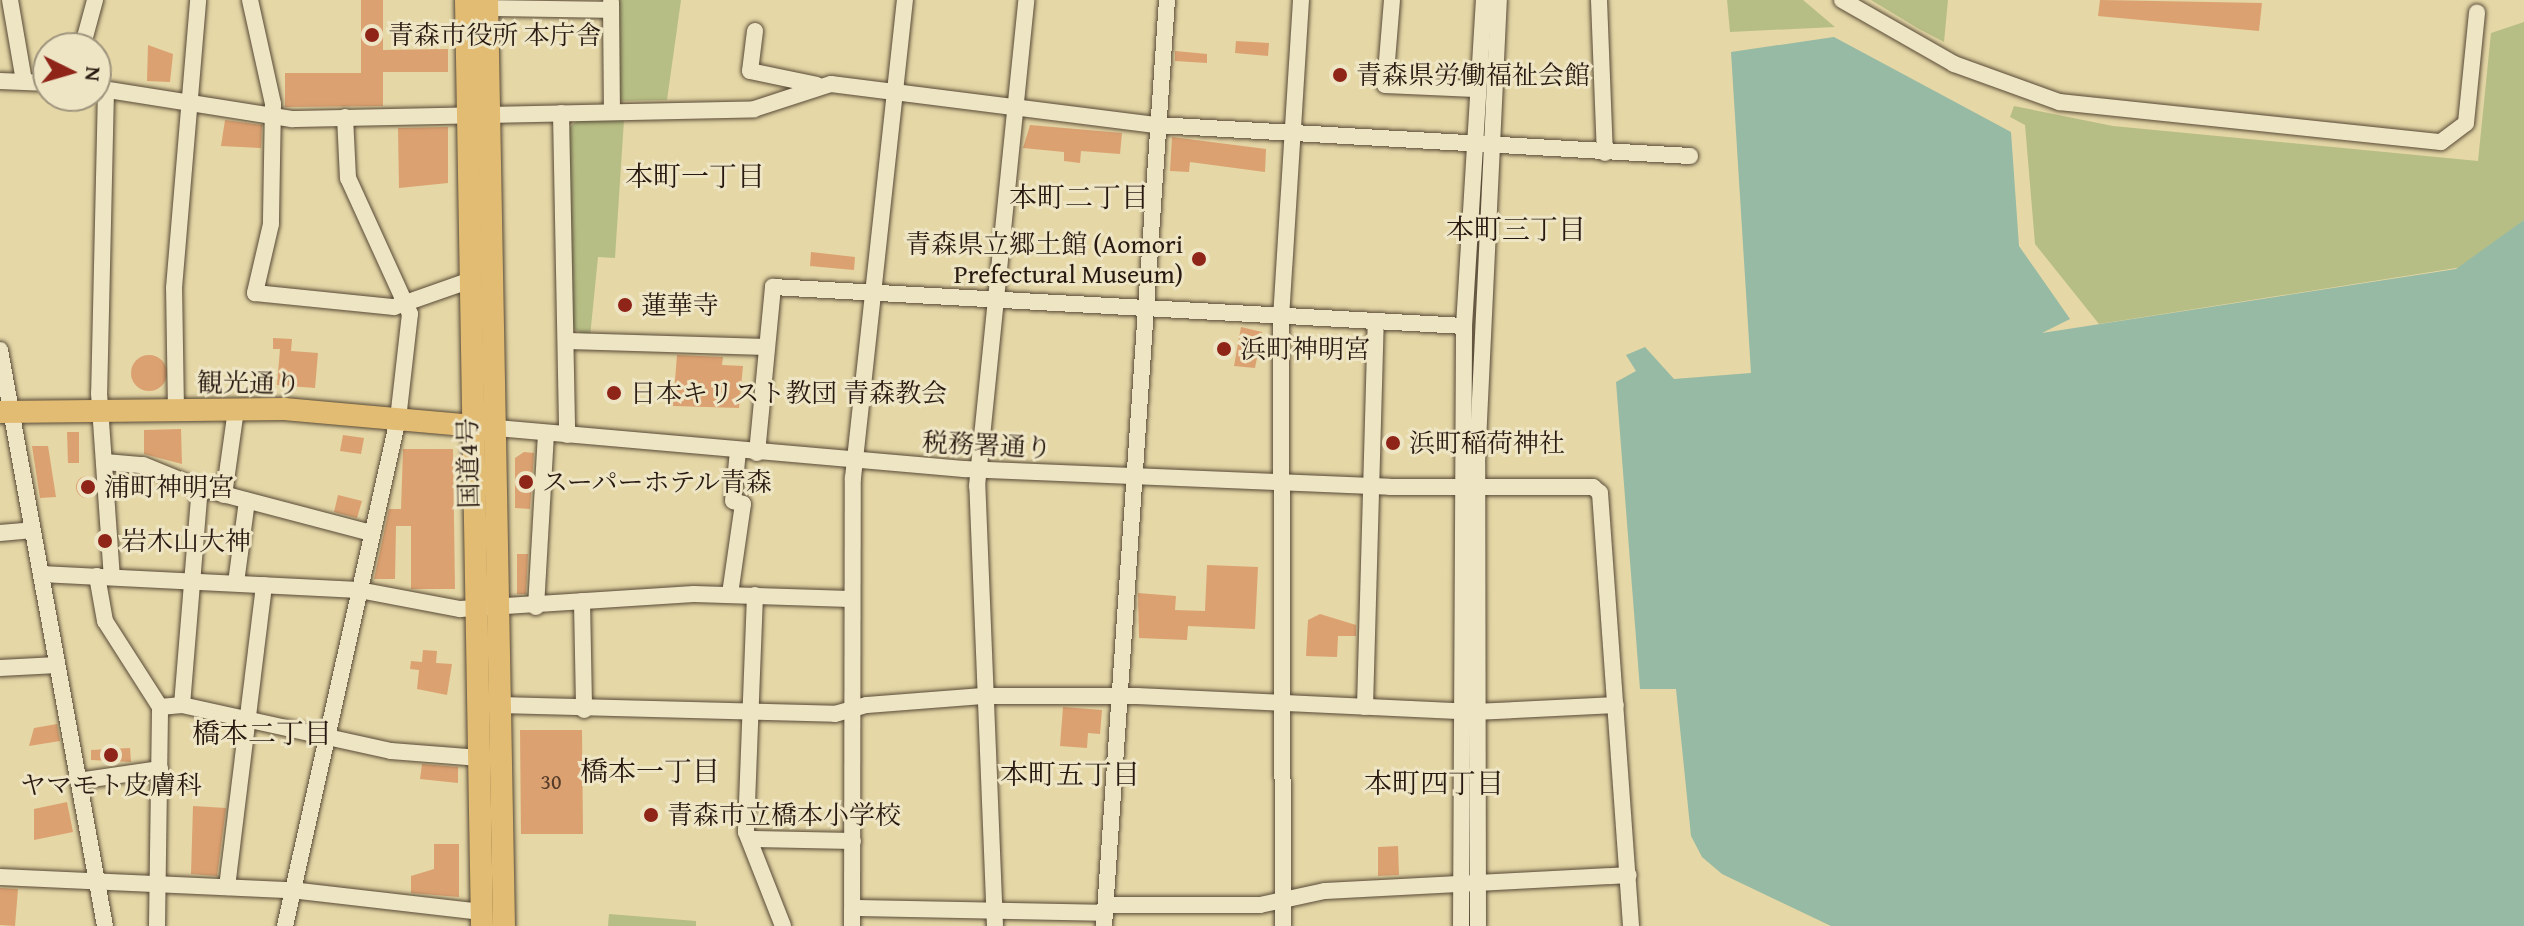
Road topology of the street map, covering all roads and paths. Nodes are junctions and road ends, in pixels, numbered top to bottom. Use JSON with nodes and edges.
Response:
{"nodes":[{"id":1,"x":10,"y":0,"type":"edge"},
{"id":2,"x":95,"y":0,"type":"edge"},
{"id":3,"x":198,"y":0,"type":"edge"},
{"id":4,"x":250,"y":0,"type":"edge"},
{"id":5,"x":905,"y":0,"type":"edge"},
{"id":6,"x":1026,"y":0,"type":"edge"},
{"id":7,"x":1167,"y":0,"type":"edge"},
{"id":8,"x":1301,"y":0,"type":"edge"},
{"id":9,"x":1392,"y":0,"type":"edge"},
{"id":10,"x":1484,"y":0,"type":"edge"},
{"id":11,"x":1499,"y":0,"type":"edge"},
{"id":12,"x":1599,"y":0,"type":"edge"},
{"id":13,"x":1842,"y":0,"type":"edge"},
{"id":14,"x":480,"y":3,"type":"edge"},
{"id":15,"x":611,"y":5,"type":"edge"},
{"id":16,"x":2477,"y":13,"type":"dead end"},
{"id":17,"x":755,"y":31,"type":"dead end"},
{"id":18,"x":86,"y":32,"type":"edge"},
{"id":19,"x":0,"y":81,"type":"edge"},
{"id":20,"x":24,"y":81,"type":"junction"},
{"id":21,"x":32,"y":82,"type":"edge"},
{"id":22,"x":817,"y":85,"type":"junction"},
{"id":23,"x":1475,"y":89,"type":"junction"},
{"id":24,"x":112,"y":91,"type":"edge"},
{"id":25,"x":893,"y":93,"type":"junction"},
{"id":26,"x":194,"y":104,"type":"junction"},
{"id":27,"x":1011,"y":110,"type":"junction"},
{"id":28,"x":101,"y":112,"type":"edge"},
{"id":29,"x":612,"y":112,"type":"junction"},
{"id":30,"x":561,"y":113,"type":"junction"},
{"id":31,"x":478,"y":114,"type":"junction"},
{"id":32,"x":272,"y":117,"type":"junction"},
{"id":33,"x":345,"y":117,"type":"junction"},
{"id":34,"x":1157,"y":125,"type":"junction"},
{"id":35,"x":1291,"y":136,"type":"junction"},
{"id":36,"x":1480,"y":148,"type":"junction"},
{"id":37,"x":1605,"y":153,"type":"junction"},
{"id":38,"x":1690,"y":156,"type":"dead end"},
{"id":39,"x":471,"y":280,"type":"junction"},
{"id":40,"x":871,"y":291,"type":"junction"},
{"id":41,"x":993,"y":298,"type":"junction"},
{"id":42,"x":405,"y":302,"type":"junction"},
{"id":43,"x":1144,"y":310,"type":"junction"},
{"id":44,"x":1281,"y":318,"type":"junction"},
{"id":45,"x":1376,"y":322,"type":"junction"},
{"id":46,"x":1464,"y":326,"type":"junction"},
{"id":47,"x":568,"y":341,"type":"junction"},
{"id":48,"x":767,"y":347,"type":"junction"},
{"id":49,"x":0,"y":350,"type":"edge"},
{"id":50,"x":236,"y":410,"type":"junction"},
{"id":51,"x":101,"y":411,"type":"junction"},
{"id":52,"x":176,"y":411,"type":"junction"},
{"id":53,"x":6,"y":412,"type":"edge"},
{"id":54,"x":398,"y":419,"type":"junction"},
{"id":55,"x":486,"y":427,"type":"junction"},
{"id":56,"x":546,"y":433,"type":"junction"},
{"id":57,"x":567,"y":435,"type":"junction"},
{"id":58,"x":738,"y":451,"type":"junction"},
{"id":59,"x":757,"y":453,"type":"junction"},
{"id":60,"x":854,"y":461,"type":"junction"},
{"id":61,"x":105,"y":462,"type":"junction"},
{"id":62,"x":978,"y":469,"type":"junction"},
{"id":63,"x":1132,"y":478,"type":"junction"},
{"id":64,"x":1281,"y":483,"type":"junction"},
{"id":65,"x":1371,"y":486,"type":"junction"},
{"id":66,"x":200,"y":488,"type":"junction"},
{"id":67,"x":1468,"y":489,"type":"junction"},
{"id":68,"x":224,"y":495,"type":"junction"},
{"id":69,"x":247,"y":501,"type":"junction"},
{"id":70,"x":33,"y":530,"type":"junction"},
{"id":71,"x":0,"y":533,"type":"edge"},
{"id":72,"x":371,"y":533,"type":"junction"},
{"id":73,"x":41,"y":574,"type":"junction"},
{"id":74,"x":104,"y":577,"type":"junction"},
{"id":75,"x":191,"y":580,"type":"junction"},
{"id":76,"x":236,"y":583,"type":"junction"},
{"id":77,"x":264,"y":585,"type":"junction"},
{"id":78,"x":359,"y":590,"type":"junction"},
{"id":79,"x":730,"y":594,"type":"junction"},
{"id":80,"x":755,"y":595,"type":"junction"},
{"id":81,"x":850,"y":599,"type":"junction"},
{"id":82,"x":582,"y":601,"type":"junction"},
{"id":83,"x":536,"y":607,"type":"junction"},
{"id":84,"x":487,"y":609,"type":"junction"},
{"id":85,"x":57,"y":665,"type":"junction"},
{"id":86,"x":0,"y":668,"type":"edge"},
{"id":87,"x":983,"y":696,"type":"junction"},
{"id":88,"x":1120,"y":696,"type":"junction"},
{"id":89,"x":1278,"y":700,"type":"junction"},
{"id":90,"x":182,"y":705,"type":"junction"},
{"id":91,"x":499,"y":705,"type":"junction"},
{"id":92,"x":1616,"y":705,"type":"junction"},
{"id":93,"x":160,"y":707,"type":"junction"},
{"id":94,"x":1365,"y":707,"type":"junction"},
{"id":95,"x":584,"y":710,"type":"junction"},
{"id":96,"x":852,"y":710,"type":"junction"},
{"id":97,"x":1466,"y":711,"type":"junction"},
{"id":98,"x":750,"y":714,"type":"junction"},
{"id":99,"x":246,"y":719,"type":"junction"},
{"id":100,"x":322,"y":737,"type":"junction"},
{"id":101,"x":480,"y":758,"type":"junction"},
{"id":102,"x":160,"y":769,"type":"junction"},
{"id":103,"x":78,"y":781,"type":"junction"},
{"id":104,"x":754,"y":839,"type":"junction"},
{"id":105,"x":853,"y":841,"type":"junction"},
{"id":106,"x":1629,"y":875,"type":"junction"},
{"id":107,"x":0,"y":877,"type":"edge"},
{"id":108,"x":96,"y":881,"type":"junction"},
{"id":109,"x":157,"y":882,"type":"junction"},
{"id":110,"x":1469,"y":886,"type":"junction"},
{"id":111,"x":227,"y":887,"type":"junction"},
{"id":112,"x":291,"y":890,"type":"junction"},
{"id":113,"x":1283,"y":899,"type":"junction"},
{"id":114,"x":998,"y":907,"type":"junction"},
{"id":115,"x":853,"y":908,"type":"junction"},
{"id":116,"x":1105,"y":915,"type":"edge"},
{"id":117,"x":482,"y":919,"type":"edge"},
{"id":118,"x":105,"y":926,"type":"edge"},
{"id":119,"x":157,"y":926,"type":"edge"},
{"id":120,"x":285,"y":926,"type":"edge"},
{"id":121,"x":504,"y":926,"type":"edge"},
{"id":122,"x":783,"y":926,"type":"edge"},
{"id":123,"x":852,"y":926,"type":"edge"},
{"id":124,"x":995,"y":926,"type":"edge"},
{"id":125,"x":1283,"y":926,"type":"edge"},
{"id":126,"x":1461,"y":926,"type":"edge"},
{"id":127,"x":1478,"y":926,"type":"edge"},
{"id":128,"x":1631,"y":926,"type":"edge"}],
"edges":[{"from":1,"to":20,"type":"street"},
{"from":2,"to":18,"type":"street"},
{"from":3,"to":26,"type":"street"},
{"from":4,"to":32,"type":"street"},
{"from":5,"to":25,"type":"street"},
{"from":6,"to":27,"type":"street"},
{"from":7,"to":34,"type":"street"},
{"from":8,"to":35,"type":"street"},
{"from":9,"to":23,"type":"street"},
{"from":10,"to":23,"type":"street"},
{"from":11,"to":36,"type":"street"},
{"from":12,"to":37,"type":"street"},
{"from":13,"to":16,"type":"street"},
{"from":14,"to":15,"type":"street"},
{"from":14,"to":31,"type":"highway","name":"国道4号"},
{"from":15,"to":29,"type":"street"},
{"from":17,"to":22,"type":"street"},
{"from":19,"to":20,"type":"street"},
{"from":20,"to":21,"type":"street"},
{"from":22,"to":25,"type":"street"},
{"from":22,"to":29,"type":"street"},
{"from":23,"to":36,"type":"street"},
{"from":24,"to":26,"type":"street"},
{"from":25,"to":27,"type":"street"},
{"from":25,"to":40,"type":"street"},
{"from":26,"to":32,"type":"street"},
{"from":26,"to":52,"type":"street"},
{"from":27,"to":34,"type":"street"},
{"from":27,"to":41,"type":"street"},
{"from":28,"to":51,"type":"street"},
{"from":29,"to":30,"type":"street"},
{"from":30,"to":31,"type":"street"},
{"from":30,"to":47,"type":"street"},
{"from":31,"to":33,"type":"street"},
{"from":31,"to":39,"type":"highway","name":"国道4号"},
{"from":31,"to":55,"type":"highway","name":"国道4号"},
{"from":32,"to":33,"type":"street"},
{"from":32,"to":42,"type":"street"},
{"from":33,"to":42,"type":"street"},
{"from":34,"to":35,"type":"street"},
{"from":34,"to":43,"type":"street"},
{"from":35,"to":36,"type":"street"},
{"from":35,"to":44,"type":"street"},
{"from":36,"to":37,"type":"street"},
{"from":36,"to":46,"type":"street"},
{"from":36,"to":67,"type":"street"},
{"from":37,"to":38,"type":"street"},
{"from":39,"to":42,"type":"street"},
{"from":39,"to":55,"type":"highway","name":"国道4号"},
{"from":40,"to":41,"type":"street"},
{"from":40,"to":48,"type":"street"},
{"from":40,"to":60,"type":"street"},
{"from":41,"to":43,"type":"street"},
{"from":41,"to":62,"type":"street"},
{"from":42,"to":54,"type":"street"},
{"from":43,"to":44,"type":"street"},
{"from":43,"to":63,"type":"street"},
{"from":44,"to":45,"type":"street"},
{"from":44,"to":64,"type":"street"},
{"from":45,"to":46,"type":"street"},
{"from":45,"to":65,"type":"street"},
{"from":46,"to":67,"type":"street"},
{"from":47,"to":48,"type":"street"},
{"from":47,"to":57,"type":"street"},
{"from":48,"to":59,"type":"street"},
{"from":49,"to":53,"type":"street"},
{"from":50,"to":52,"type":"highway","name":"観光通り"},
{"from":50,"to":54,"type":"highway","name":"観光通り"},
{"from":50,"to":68,"type":"street"},
{"from":51,"to":52,"type":"highway","name":"観光通り"},
{"from":51,"to":53,"type":"highway","name":"観光通り"},
{"from":51,"to":61,"type":"street"},
{"from":53,"to":70,"type":"street"},
{"from":54,"to":55,"type":"highway","name":"観光通り"},
{"from":54,"to":72,"type":"street"},
{"from":55,"to":56,"type":"street","name":"税務署通り"},
{"from":55,"to":84,"type":"highway","name":"国道4号"},
{"from":56,"to":57,"type":"street","name":"税務署通り"},
{"from":56,"to":83,"type":"street"},
{"from":57,"to":58,"type":"street","name":"税務署通り"},
{"from":58,"to":59,"type":"street","name":"税務署通り"},
{"from":58,"to":79,"type":"street"},
{"from":59,"to":60,"type":"street","name":"税務署通り"},
{"from":60,"to":62,"type":"street","name":"税務署通り"},
{"from":60,"to":81,"type":"street"},
{"from":61,"to":66,"type":"street"},
{"from":61,"to":74,"type":"street"},
{"from":62,"to":63,"type":"street","name":"税務署通り"},
{"from":62,"to":87,"type":"street"},
{"from":63,"to":64,"type":"street","name":"税務署通り"},
{"from":63,"to":88,"type":"street"},
{"from":64,"to":65,"type":"street","name":"税務署通り"},
{"from":64,"to":89,"type":"street"},
{"from":65,"to":67,"type":"street","name":"税務署通り"},
{"from":65,"to":94,"type":"street"},
{"from":66,"to":68,"type":"street"},
{"from":66,"to":75,"type":"street"},
{"from":67,"to":92,"type":"street","name":"税務署通り"},
{"from":67,"to":97,"type":"street"},
{"from":68,"to":69,"type":"street"},
{"from":69,"to":72,"type":"street"},
{"from":69,"to":76,"type":"street"},
{"from":70,"to":71,"type":"street"},
{"from":70,"to":73,"type":"street"},
{"from":72,"to":78,"type":"street"},
{"from":73,"to":74,"type":"street"},
{"from":73,"to":85,"type":"street"},
{"from":74,"to":75,"type":"street"},
{"from":74,"to":93,"type":"street"},
{"from":75,"to":76,"type":"street"},
{"from":75,"to":90,"type":"street"},
{"from":76,"to":77,"type":"street"},
{"from":77,"to":78,"type":"street"},
{"from":77,"to":99,"type":"street"},
{"from":78,"to":84,"type":"street"},
{"from":78,"to":100,"type":"street"},
{"from":79,"to":80,"type":"street"},
{"from":79,"to":82,"type":"street"},
{"from":80,"to":81,"type":"street"},
{"from":80,"to":98,"type":"street"},
{"from":81,"to":96,"type":"street"},
{"from":82,"to":83,"type":"street"},
{"from":82,"to":95,"type":"street"},
{"from":83,"to":84,"type":"street"},
{"from":84,"to":91,"type":"highway","name":"国道4号"},
{"from":84,"to":101,"type":"highway","name":"国道4号"},
{"from":85,"to":86,"type":"street"},
{"from":85,"to":103,"type":"street"},
{"from":87,"to":88,"type":"street"},
{"from":87,"to":96,"type":"street"},
{"from":87,"to":114,"type":"street"},
{"from":88,"to":89,"type":"street"},
{"from":88,"to":116,"type":"street"},
{"from":89,"to":94,"type":"street"},
{"from":89,"to":113,"type":"street"},
{"from":90,"to":93,"type":"street"},
{"from":90,"to":99,"type":"street"},
{"from":91,"to":95,"type":"street"},
{"from":91,"to":121,"type":"highway","name":"国道4号"},
{"from":92,"to":97,"type":"street"},
{"from":92,"to":106,"type":"street"},
{"from":93,"to":102,"type":"street"},
{"from":94,"to":97,"type":"street"},
{"from":95,"to":98,"type":"street"},
{"from":96,"to":98,"type":"street"},
{"from":96,"to":105,"type":"street"},
{"from":97,"to":110,"type":"street"},
{"from":98,"to":104,"type":"street"},
{"from":99,"to":100,"type":"street"},
{"from":99,"to":111,"type":"street"},
{"from":100,"to":101,"type":"street"},
{"from":100,"to":112,"type":"street"},
{"from":101,"to":117,"type":"highway","name":"国道4号"},
{"from":102,"to":103,"type":"street"},
{"from":102,"to":109,"type":"street"},
{"from":103,"to":108,"type":"street"},
{"from":104,"to":105,"type":"street"},
{"from":104,"to":122,"type":"street"},
{"from":105,"to":115,"type":"street"},
{"from":106,"to":110,"type":"street"},
{"from":106,"to":128,"type":"street"},
{"from":107,"to":108,"type":"street"},
{"from":108,"to":109,"type":"street"},
{"from":108,"to":118,"type":"street"},
{"from":109,"to":111,"type":"street"},
{"from":109,"to":119,"type":"street"},
{"from":110,"to":113,"type":"street"},
{"from":110,"to":126,"type":"street"},
{"from":110,"to":127,"type":"street"},
{"from":111,"to":112,"type":"street"},
{"from":112,"to":117,"type":"street"},
{"from":112,"to":120,"type":"street"},
{"from":113,"to":116,"type":"street"},
{"from":113,"to":125,"type":"street"},
{"from":114,"to":115,"type":"street"},
{"from":114,"to":116,"type":"street"},
{"from":114,"to":124,"type":"street"},
{"from":115,"to":123,"type":"street"}]}
